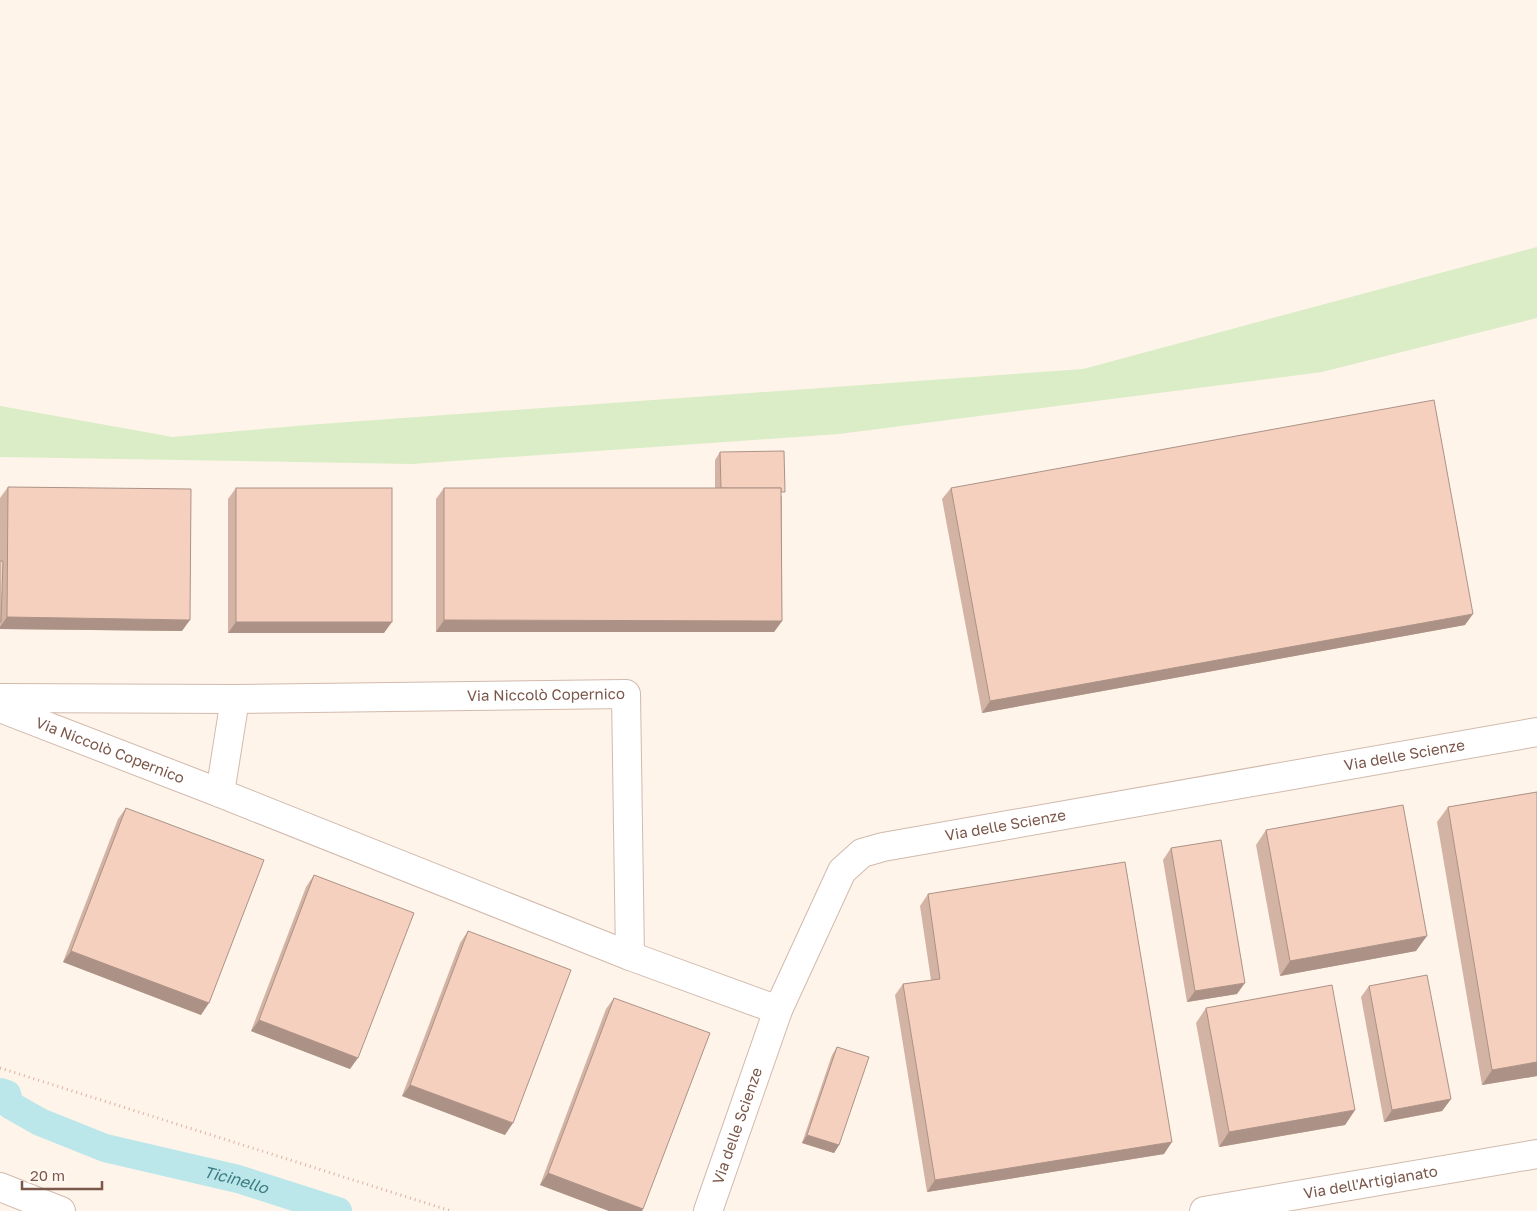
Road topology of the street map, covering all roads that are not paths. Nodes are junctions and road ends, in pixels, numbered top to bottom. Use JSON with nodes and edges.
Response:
{"nodes":[{"id":1,"x":0,"y":698,"type":"edge"},
{"id":2,"x":235,"y":699,"type":"junction"},
{"id":3,"x":0,"y":708,"type":"edge"},
{"id":4,"x":1537,"y":732,"type":"edge"},
{"id":5,"x":220,"y":793,"type":"junction"},
{"id":6,"x":630,"y":956,"type":"junction"},
{"id":7,"x":778,"y":1010,"type":"junction"},
{"id":8,"x":1537,"y":1154,"type":"edge"},
{"id":9,"x":0,"y":1188,"type":"edge"},
{"id":10,"x":61,"y":1211,"type":"edge"},
{"id":11,"x":708,"y":1211,"type":"edge"},
{"id":12,"x":1204,"y":1211,"type":"edge"}],
"edges":[{"from":1,"to":2,"type":"street","name":"Via Niccolò Copernico"},
{"from":2,"to":5,"type":"street"},
{"from":2,"to":6,"type":"street","name":"Via Niccolò Copernico"},
{"from":3,"to":5,"type":"street","name":"Via Niccolò Copernico"},
{"from":4,"to":7,"type":"street","name":"Via delle Scienze"},
{"from":5,"to":6,"type":"street","name":"Via Niccolò Copernico"},
{"from":6,"to":7,"type":"street","name":"Via Niccolò Copernico"},
{"from":7,"to":11,"type":"street","name":"Via delle Scienze"},
{"from":8,"to":12,"type":"street","name":"Via dell'Artigianato"},
{"from":9,"to":10,"type":"street"}]}
